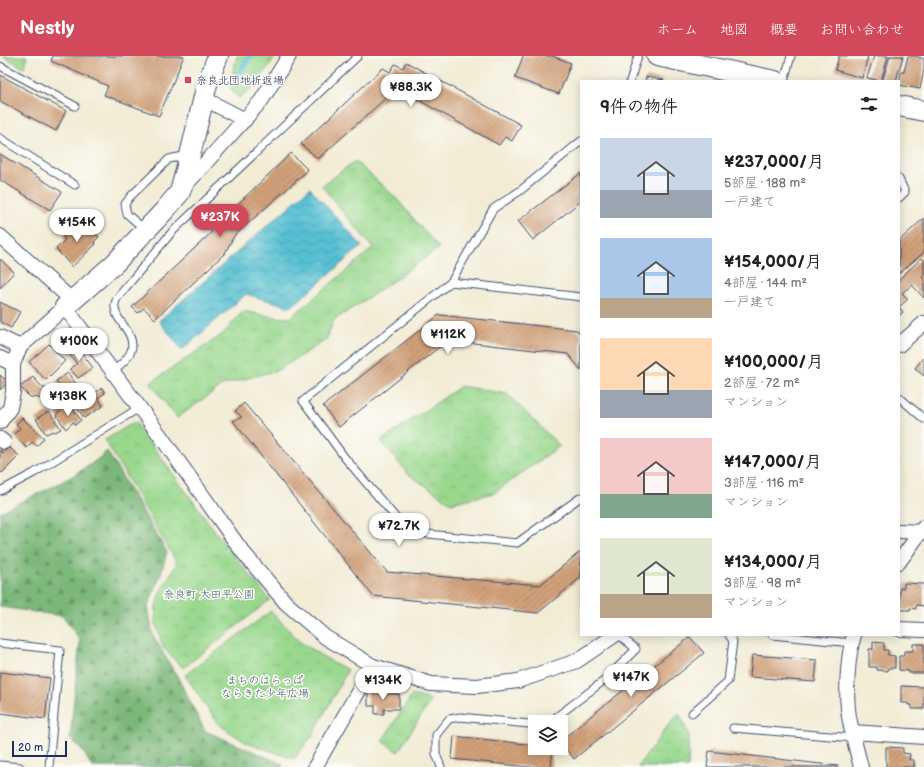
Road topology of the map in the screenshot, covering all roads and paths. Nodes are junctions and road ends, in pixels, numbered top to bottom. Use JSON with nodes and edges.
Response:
{"nodes":[{"id":1,"x":218,"y":56,"type":"edge"},
{"id":2,"x":289,"y":56,"type":"edge"},
{"id":3,"x":358,"y":56,"type":"edge"},
{"id":4,"x":638,"y":56,"type":"edge"},
{"id":5,"x":658,"y":56,"type":"edge"},
{"id":6,"x":791,"y":56,"type":"edge"},
{"id":7,"x":0,"y":66,"type":"edge"},
{"id":8,"x":630,"y":80,"type":"edge"},
{"id":9,"x":770,"y":80,"type":"edge"},
{"id":10,"x":784,"y":80,"type":"edge"},
{"id":11,"x":203,"y":98,"type":"junction"},
{"id":12,"x":76,"y":106,"type":"dead end"},
{"id":13,"x":900,"y":106,"type":"edge"},
{"id":14,"x":924,"y":111,"type":"edge"},
{"id":15,"x":245,"y":120,"type":"junction"},
{"id":16,"x":0,"y":138,"type":"edge"},
{"id":17,"x":580,"y":142,"type":"edge"},
{"id":18,"x":190,"y":155,"type":"junction"},
{"id":19,"x":900,"y":181,"type":"edge"},
{"id":20,"x":75,"y":185,"type":"dead end"},
{"id":21,"x":180,"y":192,"type":"junction"},
{"id":22,"x":900,"y":197,"type":"edge"},
{"id":23,"x":146,"y":231,"type":"junction"},
{"id":24,"x":0,"y":236,"type":"edge"},
{"id":25,"x":451,"y":282,"type":"junction"},
{"id":26,"x":580,"y":297,"type":"edge"},
{"id":27,"x":69,"y":304,"type":"junction"},
{"id":28,"x":924,"y":323,"type":"edge"},
{"id":29,"x":0,"y":337,"type":"edge"},
{"id":30,"x":900,"y":344,"type":"edge"},
{"id":31,"x":20,"y":347,"type":"junction"},
{"id":32,"x":0,"y":358,"type":"edge"},
{"id":33,"x":13,"y":364,"type":"junction"},
{"id":34,"x":112,"y":372,"type":"junction"},
{"id":35,"x":900,"y":398,"type":"edge"},
{"id":36,"x":139,"y":408,"type":"junction"},
{"id":37,"x":924,"y":419,"type":"edge"},
{"id":38,"x":0,"y":422,"type":"edge"},
{"id":39,"x":0,"y":491,"type":"edge"},
{"id":40,"x":580,"y":498,"type":"edge"},
{"id":41,"x":923,"y":530,"type":"edge"},
{"id":42,"x":900,"y":531,"type":"edge"},
{"id":43,"x":900,"y":561,"type":"edge"},
{"id":44,"x":900,"y":629,"type":"edge"},
{"id":45,"x":924,"y":630,"type":"edge"},
{"id":46,"x":614,"y":636,"type":"edge"},
{"id":47,"x":620,"y":636,"type":"edge"},
{"id":48,"x":730,"y":636,"type":"edge"},
{"id":49,"x":792,"y":636,"type":"edge"},
{"id":50,"x":853,"y":639,"type":"edge"},
{"id":51,"x":0,"y":643,"type":"edge"},
{"id":52,"x":373,"y":666,"type":"junction"},
{"id":53,"x":692,"y":713,"type":"dead end"},
{"id":54,"x":559,"y":715,"type":"edge"},
{"id":55,"x":528,"y":724,"type":"edge"},
{"id":56,"x":733,"y":728,"type":"dead end"},
{"id":57,"x":853,"y":735,"type":"junction"},
{"id":58,"x":924,"y":737,"type":"edge"},
{"id":59,"x":0,"y":765,"type":"edge"},
{"id":60,"x":20,"y":767,"type":"edge"},
{"id":61,"x":49,"y":767,"type":"edge"},
{"id":62,"x":316,"y":767,"type":"edge"},
{"id":63,"x":441,"y":767,"type":"edge"},
{"id":64,"x":861,"y":767,"type":"edge"}],
"edges":[{"from":1,"to":11,"type":"street"},
{"from":2,"to":15,"type":"street"},
{"from":3,"to":34,"type":"lane"},
{"from":4,"to":8,"type":"lane"},
{"from":5,"to":9,"type":"street"},
{"from":6,"to":10,"type":"lane"},
{"from":7,"to":12,"type":"lane"},
{"from":11,"to":15,"type":"street"},
{"from":11,"to":18,"type":"street"},
{"from":13,"to":14,"type":"street"},
{"from":15,"to":21,"type":"street"},
{"from":16,"to":20,"type":"lane"},
{"from":17,"to":25,"type":"lane"},
{"from":18,"to":21,"type":"street"},
{"from":18,"to":23,"type":"lane"},
{"from":19,"to":22,"type":"lane"},
{"from":21,"to":23,"type":"street"},
{"from":23,"to":27,"type":"street"},
{"from":24,"to":27,"type":"street"},
{"from":25,"to":26,"type":"lane"},
{"from":25,"to":40,"type":"lane"},
{"from":27,"to":31,"type":"street"},
{"from":27,"to":34,"type":"street"},
{"from":28,"to":30,"type":"street"},
{"from":29,"to":31,"type":"street"},
{"from":31,"to":33,"type":"street"},
{"from":32,"to":33,"type":"street"},
{"from":33,"to":38,"type":"street"},
{"from":34,"to":36,"type":"street"},
{"from":35,"to":37,"type":"lane"},
{"from":36,"to":39,"type":"lane"},
{"from":36,"to":52,"type":"street"},
{"from":41,"to":42,"type":"street"},
{"from":41,"to":43,"type":"street"},
{"from":44,"to":45,"type":"street"},
{"from":46,"to":52,"type":"street"},
{"from":47,"to":54,"type":"lane"},
{"from":48,"to":53,"type":"lane"},
{"from":49,"to":50,"type":"lane"},
{"from":50,"to":57,"type":"street"},
{"from":51,"to":61,"type":"lane"},
{"from":52,"to":62,"type":"street"},
{"from":55,"to":63,"type":"lane"},
{"from":56,"to":57,"type":"lane"},
{"from":57,"to":58,"type":"street"},
{"from":57,"to":64,"type":"street"},
{"from":59,"to":60,"type":"lane"}]}
